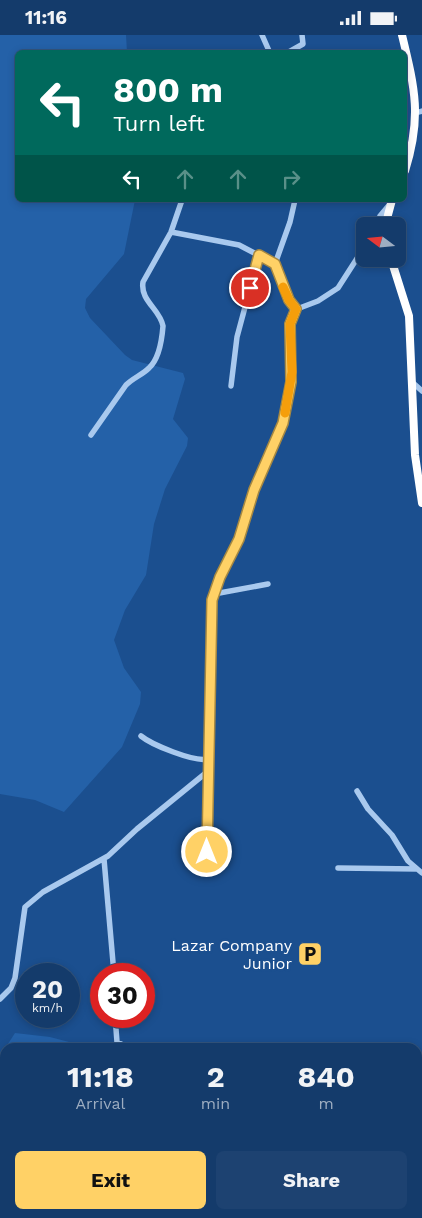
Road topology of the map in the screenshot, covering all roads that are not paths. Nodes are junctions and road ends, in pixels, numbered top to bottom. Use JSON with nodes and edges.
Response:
{"nodes":[{"id":1,"x":262,"y":35,"type":"edge"},
{"id":2,"x":302,"y":35,"type":"edge"},
{"id":3,"x":402,"y":35,"type":"edge"},
{"id":4,"x":269,"y":50,"type":"edge"},
{"id":5,"x":293,"y":50,"type":"edge"},
{"id":6,"x":406,"y":50,"type":"edge"},
{"id":7,"x":407,"y":55,"type":"edge"},
{"id":8,"x":421,"y":111,"type":"edge"},
{"id":9,"x":407,"y":166,"type":"edge"},
{"id":10,"x":181,"y":202,"type":"edge"},
{"id":11,"x":295,"y":202,"type":"edge"},
{"id":12,"x":391,"y":202,"type":"edge"},
{"id":13,"x":380,"y":217,"type":"edge"},
{"id":14,"x":387,"y":217,"type":"edge"},
{"id":15,"x":171,"y":232,"type":"junction"},
{"id":16,"x":259,"y":255,"type":"junction"},
{"id":17,"x":356,"y":260,"type":"edge"},
{"id":18,"x":275,"y":264,"type":"junction"},
{"id":19,"x":394,"y":267,"type":"edge"},
{"id":20,"x":296,"y":309,"type":"junction"},
{"id":21,"x":412,"y":382,"type":"junction"},
{"id":22,"x":231,"y":385,"type":"dead end"},
{"id":23,"x":422,"y":391,"type":"edge"},
{"id":24,"x":91,"y":435,"type":"dead end"},
{"id":25,"x":422,"y":503,"type":"edge"},
{"id":26,"x":268,"y":584,"type":"dead end"},
{"id":27,"x":214,"y":593,"type":"junction"},
{"id":28,"x":141,"y":736,"type":"dead end"},
{"id":29,"x":207,"y":759,"type":"junction"},
{"id":30,"x":207,"y":772,"type":"junction"},
{"id":31,"x":357,"y":791,"type":"dead end"},
{"id":32,"x":207,"y":852,"type":"dead end"},
{"id":33,"x":104,"y":859,"type":"junction"},
{"id":34,"x":338,"y":868,"type":"dead end"},
{"id":35,"x":419,"y":871,"type":"edge"},
{"id":36,"x":113,"y":963,"type":"edge"},
{"id":37,"x":0,"y":999,"type":"edge"},
{"id":38,"x":116,"y":1028,"type":"edge"},
{"id":39,"x":119,"y":1043,"type":"edge"}],
"edges":[{"from":1,"to":4,"type":"street"},
{"from":2,"to":5,"type":"street"},
{"from":3,"to":6,"type":"highway"},
{"from":7,"to":8,"type":"highway"},
{"from":8,"to":9,"type":"highway"},
{"from":10,"to":15,"type":"street"},
{"from":11,"to":18,"type":"street"},
{"from":12,"to":13,"type":"street"},
{"from":12,"to":14,"type":"highway"},
{"from":15,"to":16,"type":"street"},
{"from":15,"to":24,"type":"street"},
{"from":16,"to":18,"type":"street"},
{"from":16,"to":22,"type":"street"},
{"from":17,"to":20,"type":"street"},
{"from":18,"to":20,"type":"street"},
{"from":19,"to":21,"type":"highway"},
{"from":20,"to":27,"type":"street"},
{"from":21,"to":23,"type":"street"},
{"from":21,"to":25,"type":"highway"},
{"from":26,"to":27,"type":"street"},
{"from":27,"to":29,"type":"street"},
{"from":28,"to":29,"type":"street"},
{"from":29,"to":30,"type":"street"},
{"from":30,"to":32,"type":"street"},
{"from":30,"to":33,"type":"street"},
{"from":31,"to":35,"type":"street"},
{"from":33,"to":36,"type":"street"},
{"from":33,"to":37,"type":"street"},
{"from":34,"to":35,"type":"street"},
{"from":38,"to":39,"type":"street"}]}
